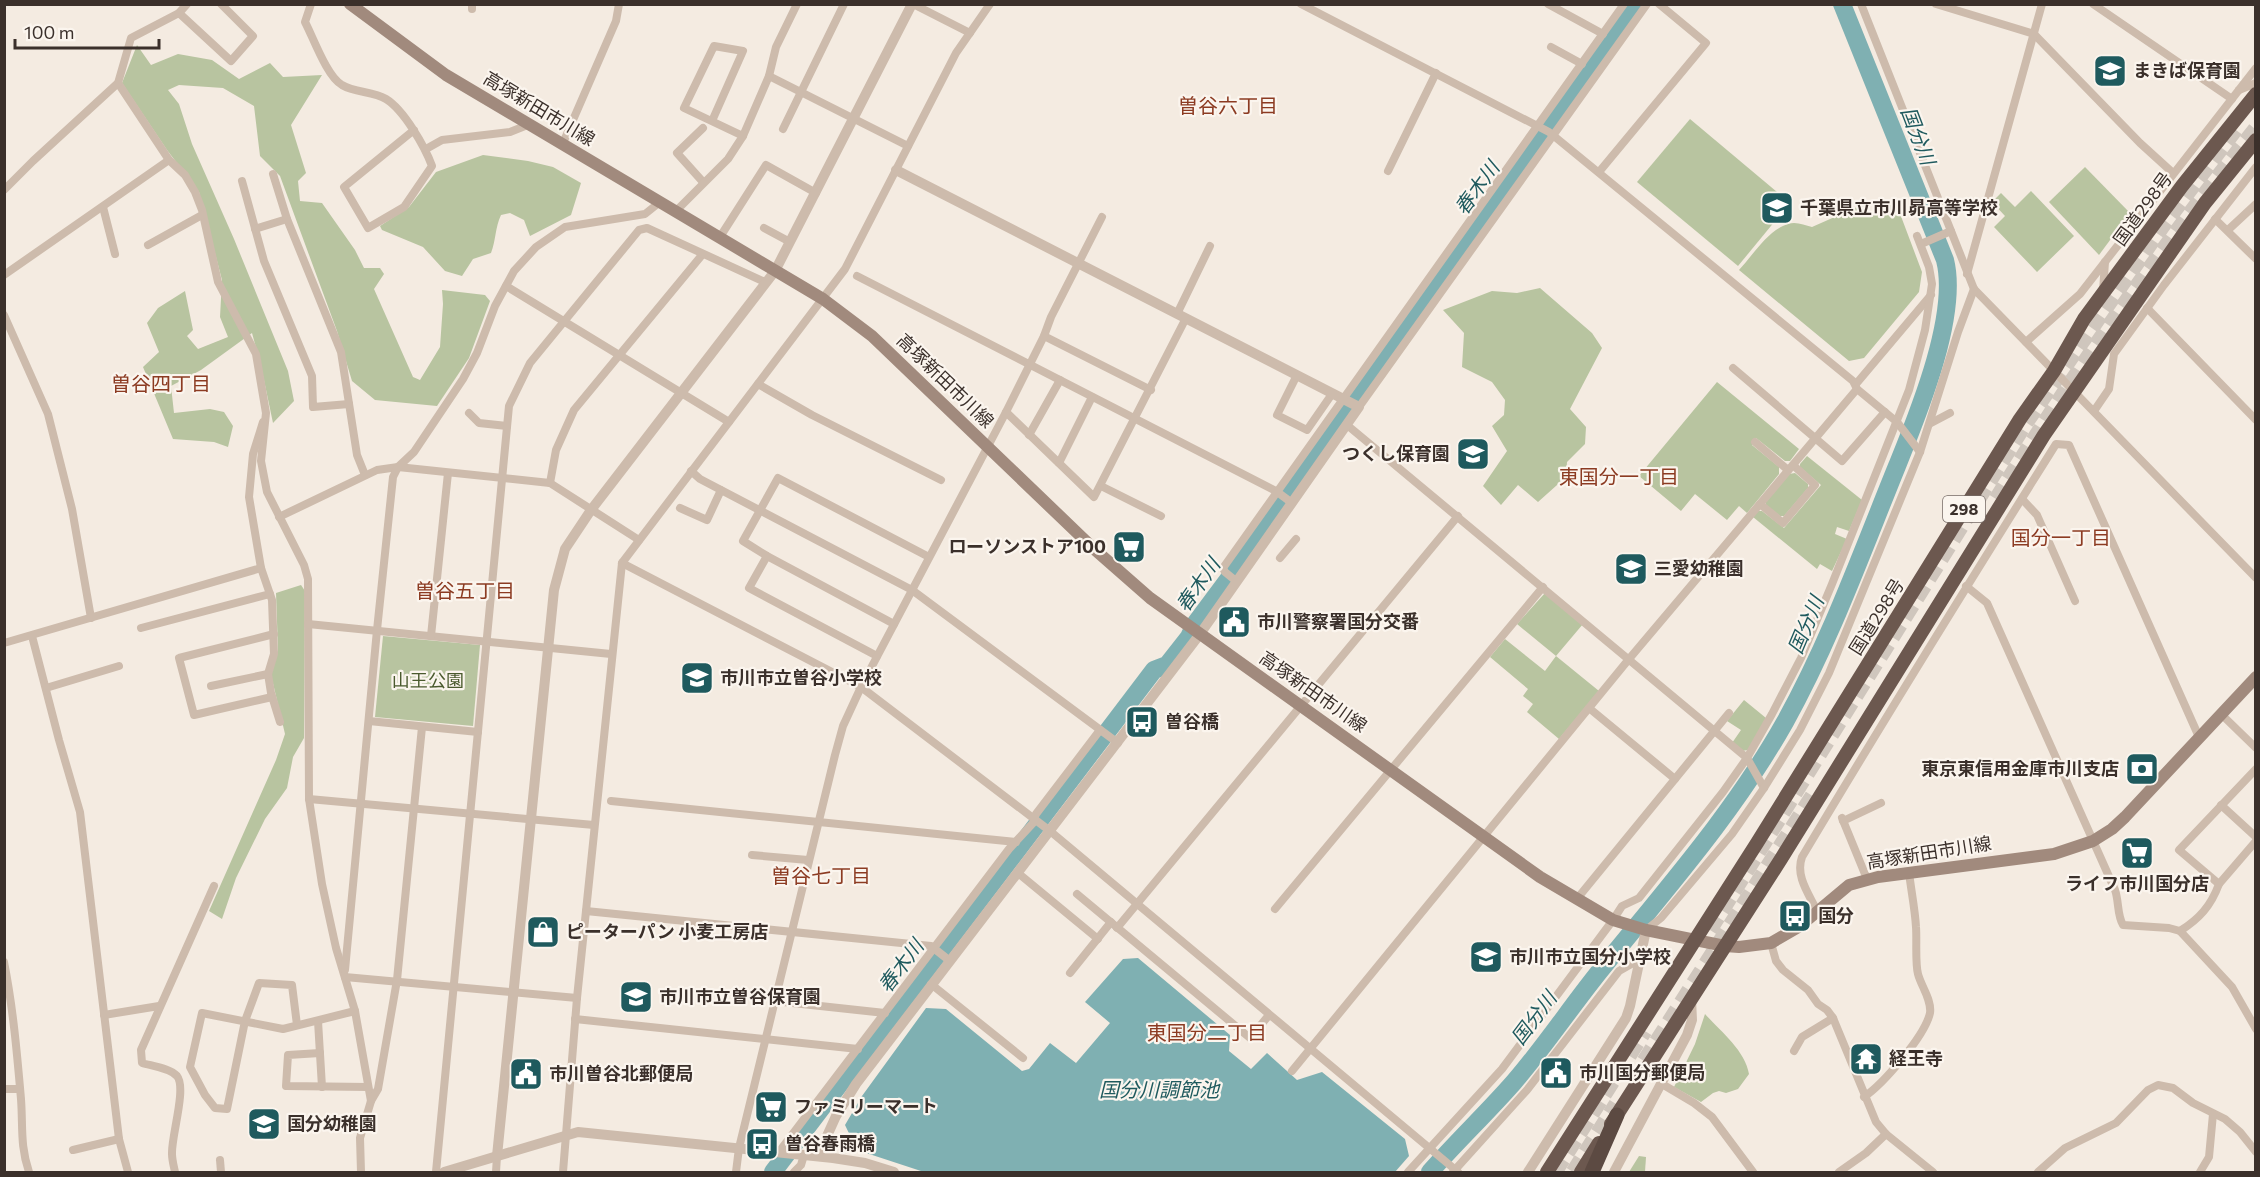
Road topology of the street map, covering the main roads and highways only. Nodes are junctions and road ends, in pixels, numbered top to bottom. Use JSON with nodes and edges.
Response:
{"nodes":[{"id":1,"x":350,"y":4,"type":"edge"},
{"id":2,"x":2256,"y":94,"type":"edge"},
{"id":3,"x":2256,"y":140,"type":"edge"},
{"id":4,"x":2256,"y":677,"type":"edge"},
{"id":5,"x":1694,"y":940,"type":"junction"},
{"id":6,"x":1725,"y":946,"type":"junction"},
{"id":7,"x":1617,"y":1115,"type":"junction"},
{"id":8,"x":1546,"y":1173,"type":"edge"},
{"id":9,"x":1581,"y":1173,"type":"edge"},
{"id":10,"x":1592,"y":1173,"type":"edge"}],
"edges":[{"from":1,"to":5,"type":"main road","name":"高塚新田市川線"},
{"from":2,"to":5,"type":"highway","name":"国道298号","number":"298"},
{"from":3,"to":6,"type":"highway","number":"298"},
{"from":4,"to":6,"type":"main road","name":"高塚新田市川線"},
{"from":5,"to":6,"type":"main road","name":"高塚新田市川線"},
{"from":5,"to":8,"type":"highway","name":"国道298号","number":"298"},
{"from":6,"to":7,"type":"highway","number":"298"},
{"from":7,"to":9,"type":"highway","number":"298"},
{"from":7,"to":10,"type":"highway"}]}
